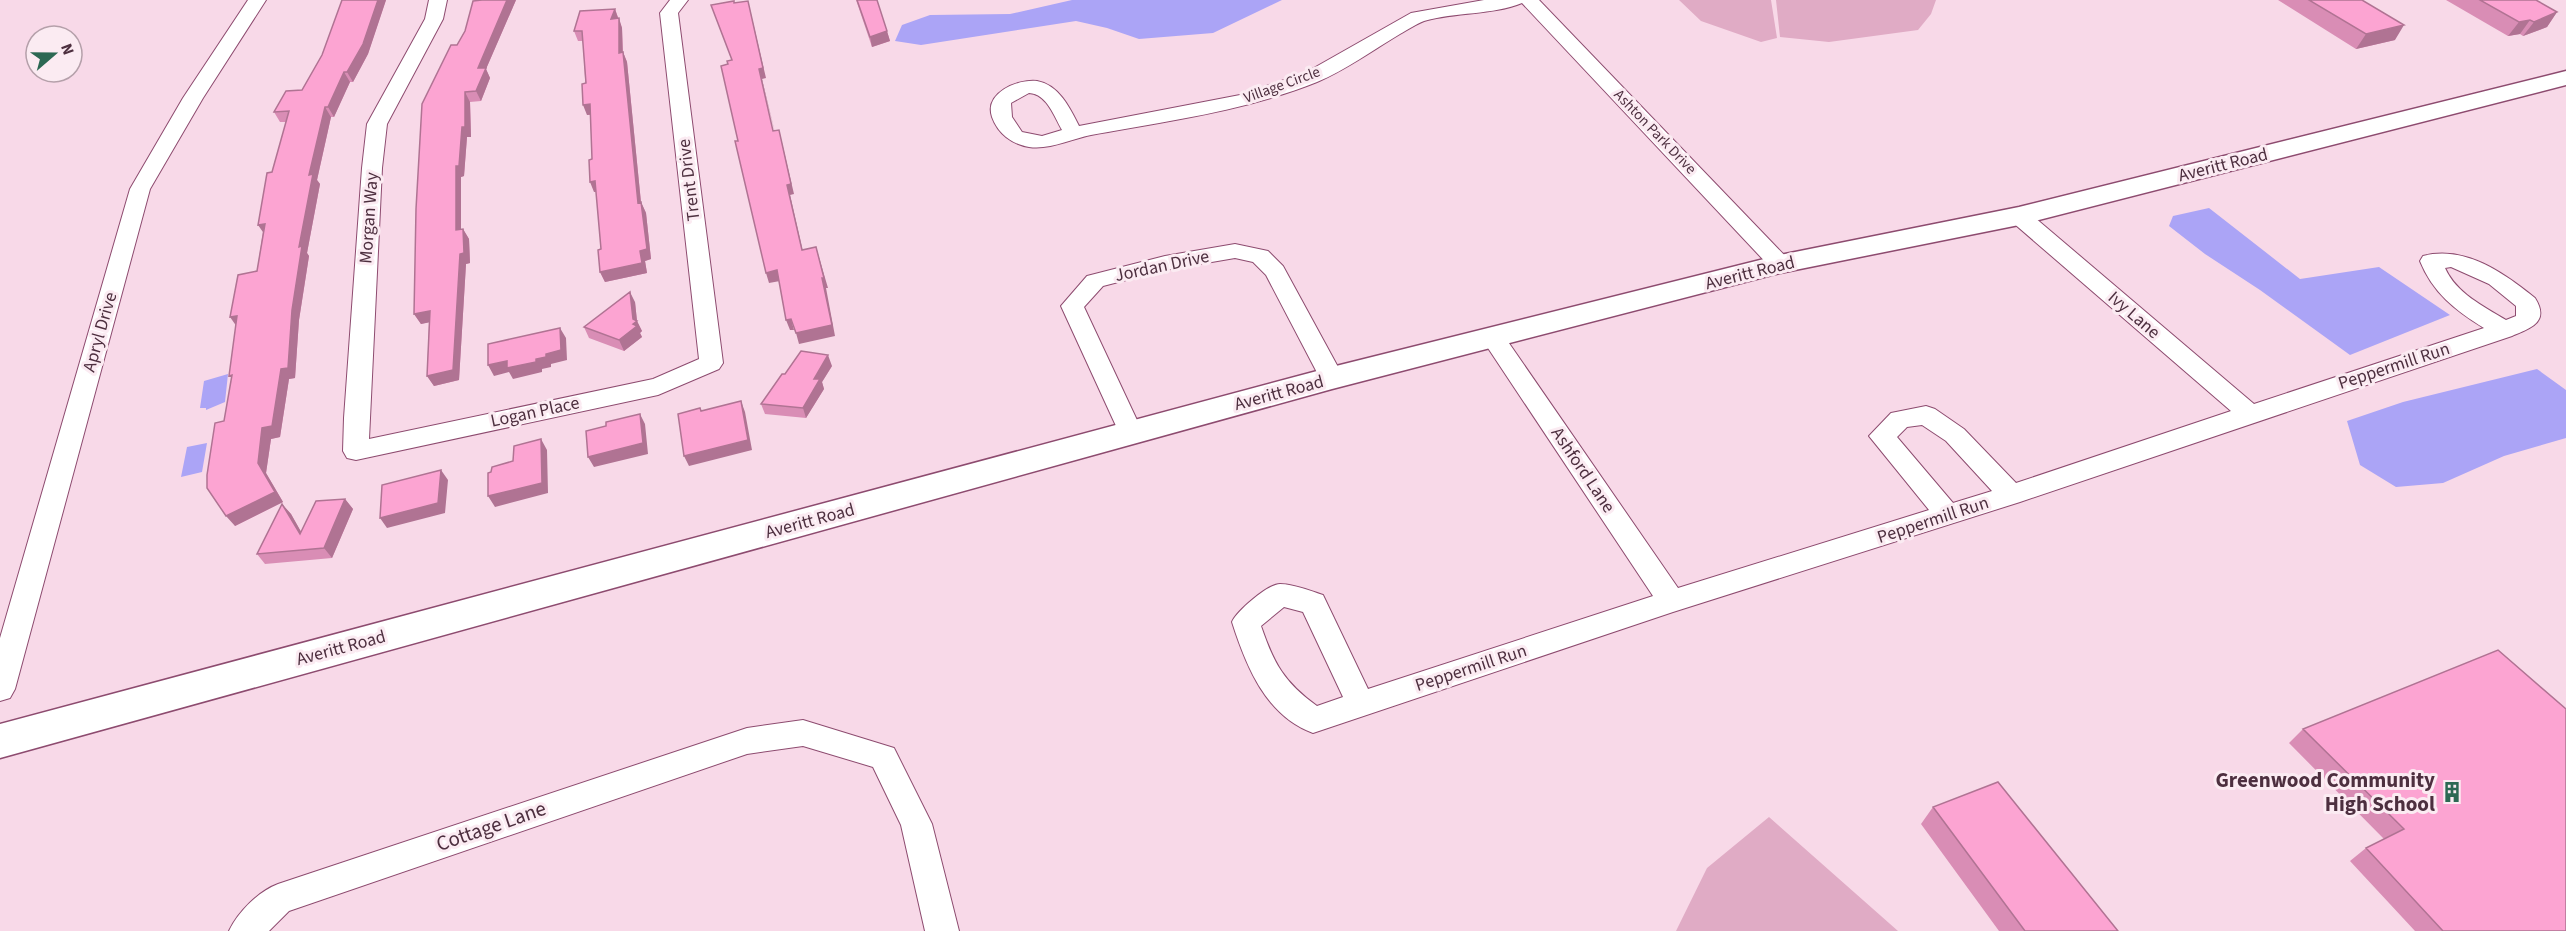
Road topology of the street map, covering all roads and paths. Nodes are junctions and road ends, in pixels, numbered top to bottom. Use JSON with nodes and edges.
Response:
{"nodes":[{"id":1,"x":257,"y":0,"type":"edge"},
{"id":2,"x":438,"y":0,"type":"edge"},
{"id":3,"x":679,"y":0,"type":"edge"},
{"id":4,"x":1515,"y":0,"type":"edge"},
{"id":5,"x":1529,"y":0,"type":"edge"},
{"id":6,"x":2566,"y":78,"type":"edge"},
{"id":7,"x":1073,"y":133,"type":"dead end"},
{"id":8,"x":2019,"y":216,"type":"junction"},
{"id":9,"x":1780,"y":264,"type":"junction"},
{"id":10,"x":2504,"y":330,"type":"dead end"},
{"id":11,"x":1494,"y":339,"type":"junction"},
{"id":12,"x":711,"y":363,"type":"joint"},
{"id":13,"x":1332,"y":378,"type":"junction"},
{"id":14,"x":2250,"y":414,"type":"junction"},
{"id":15,"x":1131,"y":433,"type":"junction"},
{"id":16,"x":356,"y":451,"type":"joint"},
{"id":17,"x":2012,"y":495,"type":"junction"},
{"id":18,"x":1948,"y":515,"type":"junction"},
{"id":19,"x":1672,"y":602,"type":"junction"},
{"id":20,"x":0,"y":689,"type":"edge"},
{"id":21,"x":1361,"y":704,"type":"junction"},
{"id":22,"x":0,"y":741,"type":"edge"},
{"id":23,"x":246,"y":931,"type":"edge"},
{"id":24,"x":942,"y":931,"type":"edge"}],
"edges":[{"from":1,"to":20,"type":"street","name":"Apryl Drive"},
{"from":2,"to":16,"type":"street","name":"Morgan Way"},
{"from":3,"to":12,"type":"street","name":"Trent Drive"},
{"from":4,"to":7,"type":"street","name":"Village Circle"},
{"from":5,"to":9,"type":"street","name":"Ashton Park Drive"},
{"from":6,"to":8,"type":"street","name":"Averitt Road"},
{"from":8,"to":9,"type":"street","name":"Averitt Road"},
{"from":8,"to":14,"type":"street","name":"Ivy Lane"},
{"from":9,"to":11,"type":"street","name":"Averitt Road"},
{"from":10,"to":14,"type":"street","name":"Peppermill Run"},
{"from":11,"to":13,"type":"street","name":"Averitt Road"},
{"from":11,"to":19,"type":"street","name":"Ashford Lane"},
{"from":12,"to":16,"type":"street","name":"Logan Place"},
{"from":13,"to":15,"type":"street","name":"Averitt Road"},
{"from":13,"to":15,"type":"street","name":"Jordan Drive"},
{"from":14,"to":17,"type":"street","name":"Peppermill Run"},
{"from":15,"to":22,"type":"street","name":"Averitt Road"},
{"from":17,"to":18,"type":"street","name":"Peppermill Run"},
{"from":17,"to":18,"type":"street"},
{"from":18,"to":19,"type":"street","name":"Peppermill Run"},
{"from":19,"to":21,"type":"street","name":"Peppermill Run"},
{"from":21,"to":21,"type":"street","name":"Peppermill Run"},
{"from":23,"to":24,"type":"street","name":"Cottage Lane"}]}
